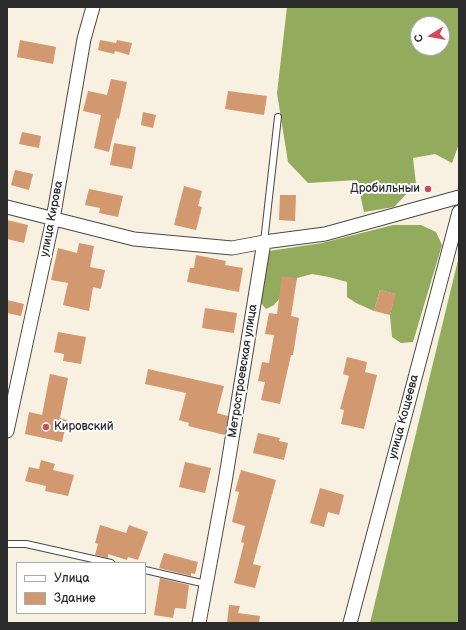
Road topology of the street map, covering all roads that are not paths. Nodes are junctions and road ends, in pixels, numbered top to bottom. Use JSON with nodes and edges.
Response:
{"nodes":[{"id":1,"x":93,"y":7,"type":"edge"},
{"id":2,"x":278,"y":117,"type":"dead end"},
{"id":3,"x":459,"y":197,"type":"edge"},
{"id":4,"x":7,"y":207,"type":"edge"},
{"id":5,"x":459,"y":212,"type":"edge"},
{"id":6,"x":53,"y":219,"type":"junction"},
{"id":7,"x":264,"y":242,"type":"junction"},
{"id":8,"x":7,"y":431,"type":"edge"},
{"id":9,"x":7,"y":544,"type":"edge"},
{"id":10,"x":107,"y":562,"type":"edge"},
{"id":11,"x":146,"y":570,"type":"edge"},
{"id":12,"x":206,"y":584,"type":"junction"},
{"id":13,"x":199,"y":623,"type":"edge"},
{"id":14,"x":350,"y":623,"type":"edge"}],
"edges":[{"from":1,"to":6,"type":"street","name":"улица Кирова"},
{"from":2,"to":7,"type":"lane","name":"Метростроевская улица"},
{"from":3,"to":7,"type":"street"},
{"from":4,"to":6,"type":"street"},
{"from":5,"to":14,"type":"street","name":"улица Кощеева"},
{"from":6,"to":7,"type":"street"},
{"from":6,"to":8,"type":"street","name":"улица Кирова"},
{"from":7,"to":12,"type":"street","name":"Метростроевская улица"},
{"from":9,"to":10,"type":"lane"},
{"from":11,"to":12,"type":"lane"},
{"from":12,"to":13,"type":"street","name":"Метростроевская улица"}]}
